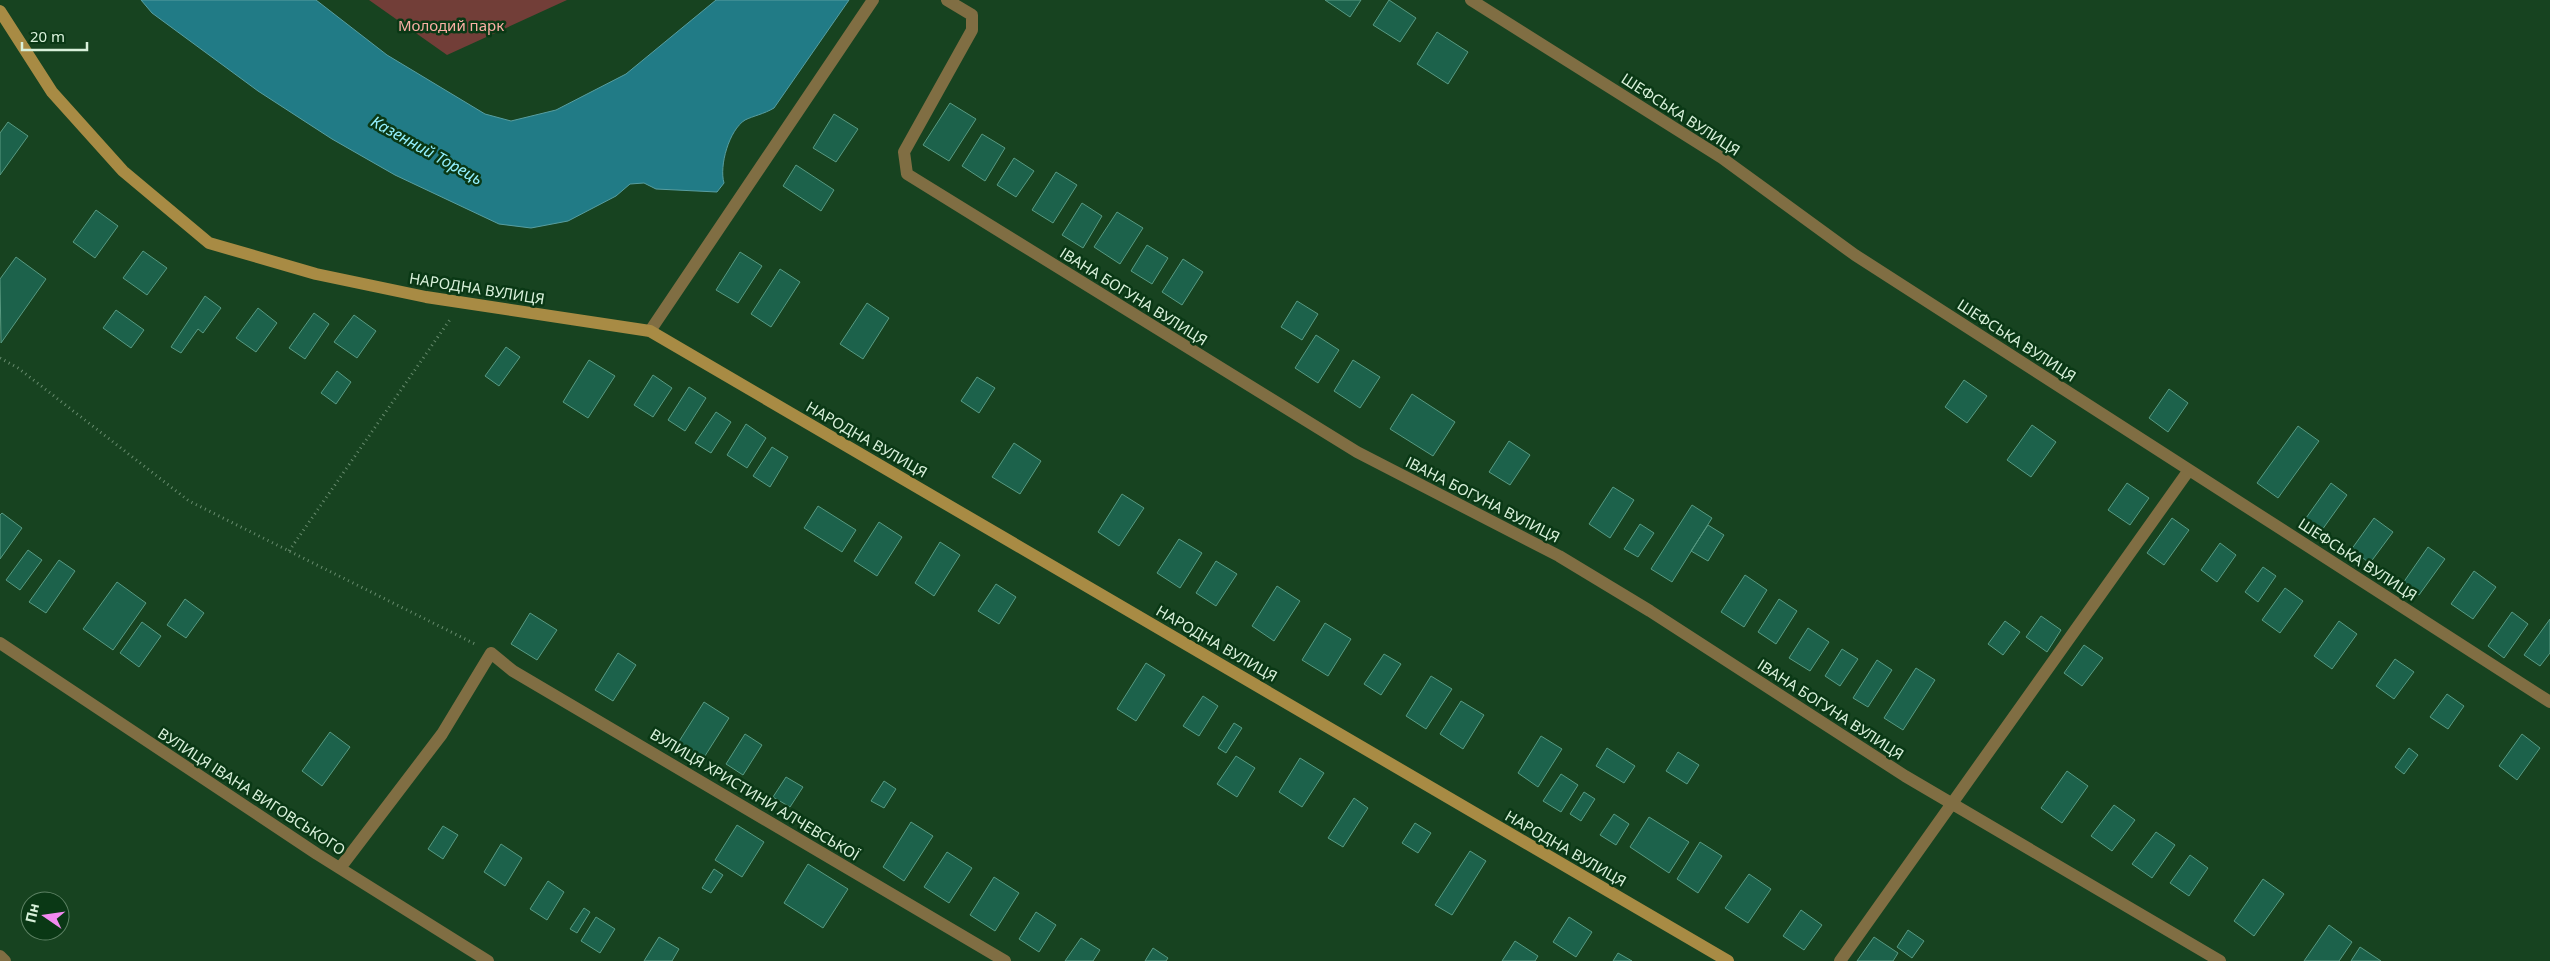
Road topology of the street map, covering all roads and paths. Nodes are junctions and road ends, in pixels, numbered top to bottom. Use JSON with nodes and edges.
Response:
{"nodes":[{"id":1,"x":873,"y":0,"type":"edge"},
{"id":2,"x":946,"y":0,"type":"edge"},
{"id":3,"x":1471,"y":0,"type":"edge"},
{"id":4,"x":0,"y":11,"type":"edge"},
{"id":5,"x":462,"y":303,"type":"junction"},
{"id":6,"x":650,"y":331,"type":"junction"},
{"id":7,"x":0,"y":358,"type":"edge"},
{"id":8,"x":2189,"y":470,"type":"junction"},
{"id":9,"x":289,"y":552,"type":"junction"},
{"id":10,"x":0,"y":643,"type":"edge"},
{"id":11,"x":490,"y":653,"type":"junction"},
{"id":12,"x":2550,"y":702,"type":"edge"},
{"id":13,"x":1951,"y":804,"type":"junction"},
{"id":14,"x":340,"y":868,"type":"junction"},
{"id":15,"x":0,"y":956,"type":"edge"},
{"id":16,"x":5,"y":961,"type":"edge"},
{"id":17,"x":488,"y":961,"type":"edge"},
{"id":18,"x":1005,"y":961,"type":"edge"},
{"id":19,"x":1728,"y":961,"type":"edge"},
{"id":20,"x":1840,"y":961,"type":"edge"},
{"id":21,"x":2220,"y":961,"type":"edge"}],
"edges":[{"from":1,"to":6,"type":"street"},
{"from":2,"to":13,"type":"street","name":"ІВАНА БОГУНА ВУЛИЦЯ"},
{"from":3,"to":8,"type":"street","name":"ШЕФСЬКА ВУЛИЦЯ"},
{"from":4,"to":5,"type":"street","name":"НАРОДНА ВУЛИЦЯ"},
{"from":5,"to":6,"type":"street","name":"НАРОДНА ВУЛИЦЯ"},
{"from":5,"to":9,"type":"path"},
{"from":6,"to":19,"type":"street","name":"НАРОДНА ВУЛИЦЯ"},
{"from":7,"to":9,"type":"path"},
{"from":8,"to":12,"type":"street","name":"ШЕФСЬКА ВУЛИЦЯ"},
{"from":8,"to":13,"type":"street"},
{"from":9,"to":11,"type":"path"},
{"from":10,"to":14,"type":"street","name":"ВУЛИЦЯ ІВАНА ВИГОВСЬКОГО"},
{"from":11,"to":14,"type":"street"},
{"from":11,"to":18,"type":"street","name":"ВУЛИЦЯ ХРИСТИНИ АЛЧЕВСЬКОЇ"},
{"from":13,"to":20,"type":"street"},
{"from":13,"to":21,"type":"street","name":"ІВАНА БОГУНА ВУЛИЦЯ"},
{"from":14,"to":17,"type":"street","name":"ВУЛИЦЯ ІВАНА ВИГОВСЬКОГО"},
{"from":15,"to":16,"type":"street"}]}
